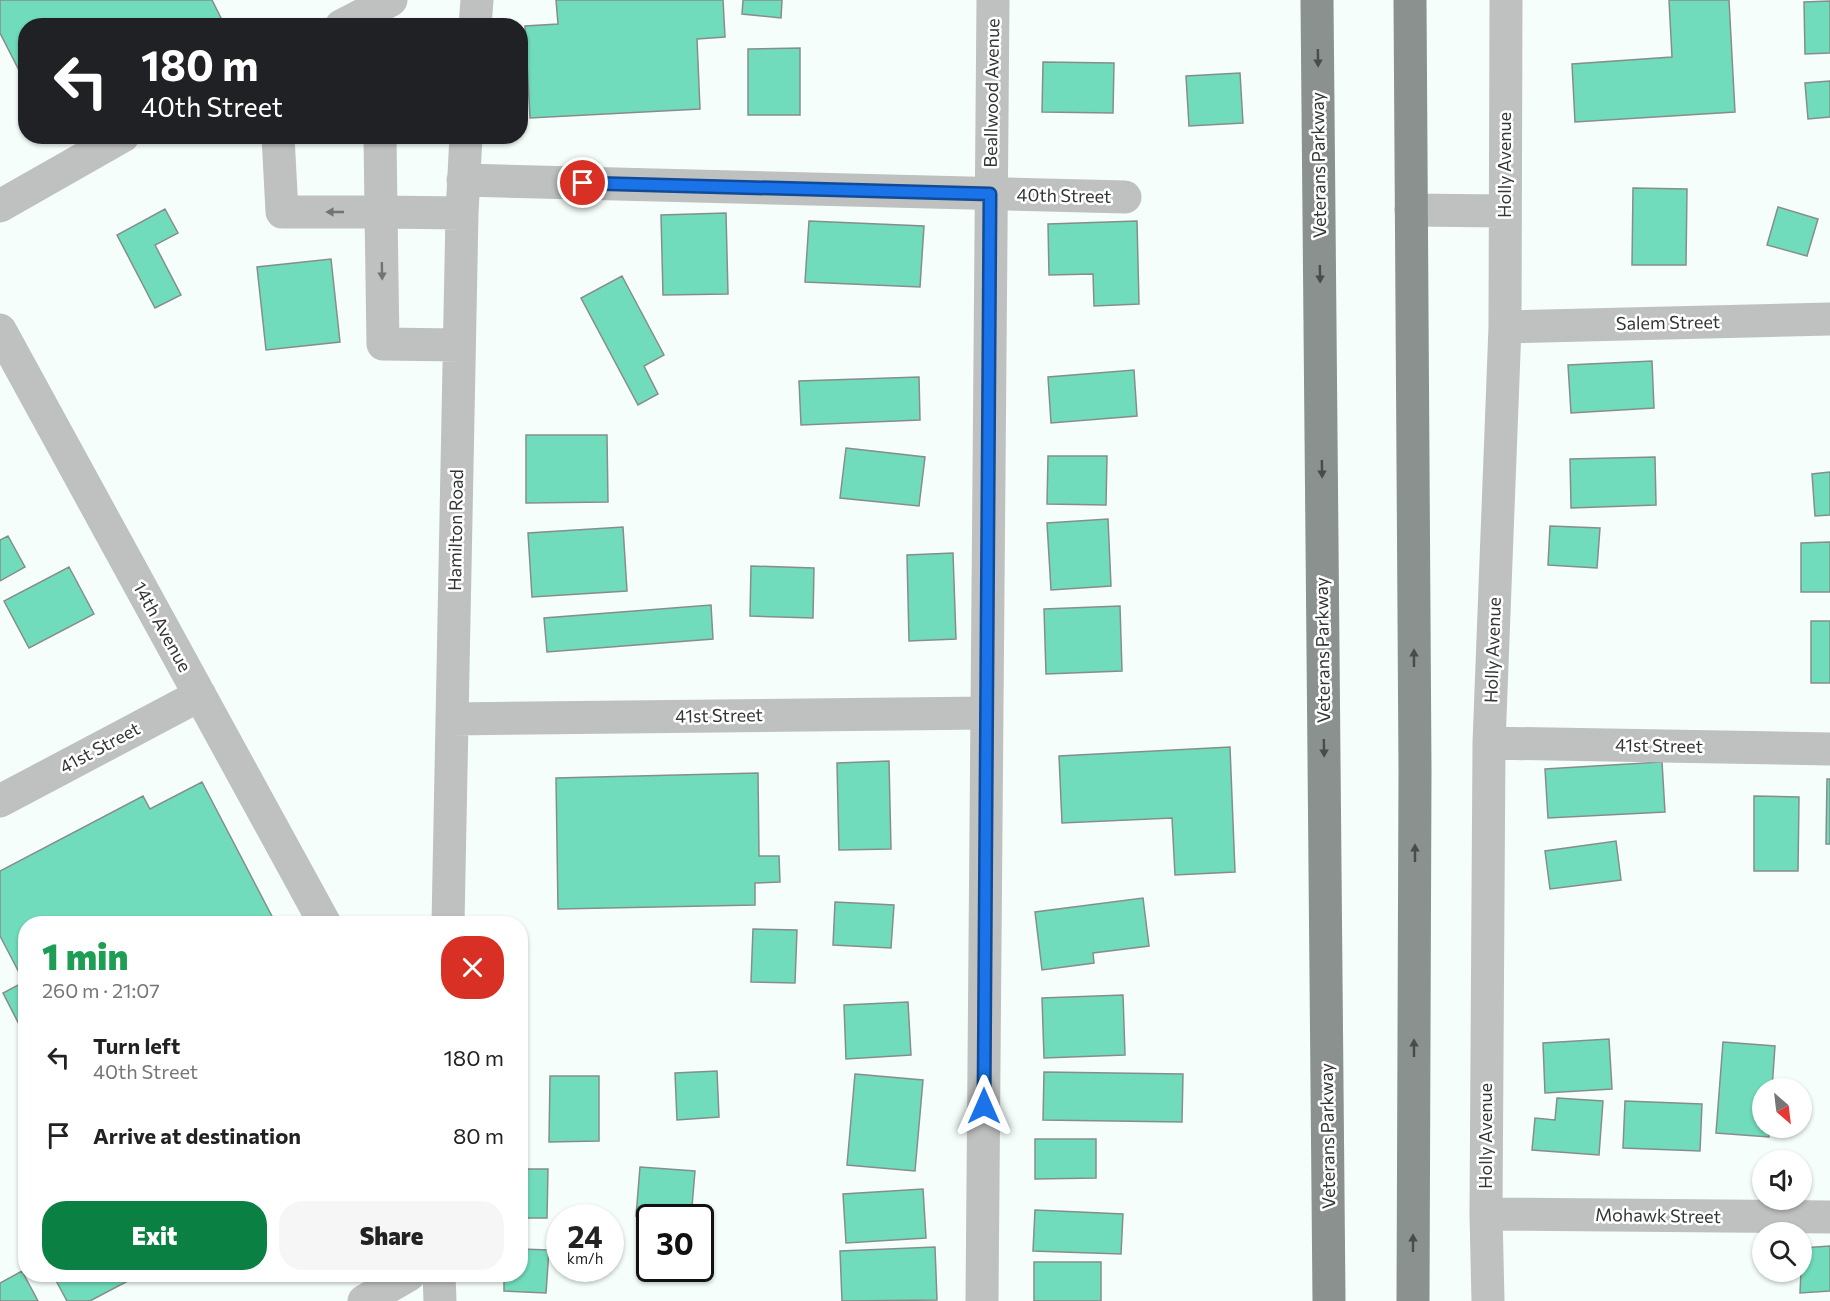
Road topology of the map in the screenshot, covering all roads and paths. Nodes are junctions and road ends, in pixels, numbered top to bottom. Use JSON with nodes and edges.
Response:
{"nodes":[{"id":1,"x":477,"y":0,"type":"edge"},
{"id":2,"x":993,"y":0,"type":"edge"},
{"id":3,"x":1317,"y":0,"type":"edge"},
{"id":4,"x":1410,"y":0,"type":"edge"},
{"id":5,"x":1506,"y":0,"type":"edge"},
{"id":6,"x":383,"y":10,"type":"edge"},
{"id":7,"x":362,"y":18,"type":"edge"},
{"id":8,"x":476,"y":18,"type":"edge"},
{"id":9,"x":109,"y":144,"type":"edge"},
{"id":10,"x":278,"y":144,"type":"edge"},
{"id":11,"x":380,"y":144,"type":"edge"},
{"id":12,"x":465,"y":144,"type":"edge"},
{"id":13,"x":463,"y":180,"type":"junction"},
{"id":14,"x":990,"y":194,"type":"junction"},
{"id":15,"x":1125,"y":197,"type":"dead end"},
{"id":16,"x":0,"y":206,"type":"edge"},
{"id":17,"x":1411,"y":210,"type":"junction"},
{"id":18,"x":1504,"y":211,"type":"junction"},
{"id":19,"x":381,"y":212,"type":"junction"},
{"id":20,"x":462,"y":213,"type":"junction"},
{"id":21,"x":1830,"y":319,"type":"edge"},
{"id":22,"x":1505,"y":327,"type":"junction"},
{"id":23,"x":0,"y":330,"type":"edge"},
{"id":24,"x":459,"y":345,"type":"junction"},
{"id":25,"x":200,"y":695,"type":"junction"},
{"id":26,"x":987,"y":713,"type":"junction"},
{"id":27,"x":452,"y":719,"type":"junction"},
{"id":28,"x":1489,"y":743,"type":"junction"},
{"id":29,"x":1830,"y":749,"type":"edge"},
{"id":30,"x":0,"y":801,"type":"edge"},
{"id":31,"x":321,"y":916,"type":"edge"},
{"id":32,"x":448,"y":916,"type":"edge"},
{"id":33,"x":1486,"y":1214,"type":"junction"},
{"id":34,"x":1830,"y":1217,"type":"edge"},
{"id":35,"x":397,"y":1282,"type":"edge"},
{"id":36,"x":439,"y":1282,"type":"edge"},
{"id":37,"x":364,"y":1301,"type":"edge"},
{"id":38,"x":440,"y":1301,"type":"edge"},
{"id":39,"x":982,"y":1301,"type":"edge"},
{"id":40,"x":1329,"y":1301,"type":"edge"},
{"id":41,"x":1413,"y":1301,"type":"edge"},
{"id":42,"x":1488,"y":1301,"type":"edge"}],
"edges":[{"from":1,"to":8,"type":"street"},
{"from":2,"to":14,"type":"street","name":"Beallwood Avenue"},
{"from":3,"to":40,"type":"main road","name":"Veterans Parkway","one_way":true},
{"from":4,"to":17,"type":"main road"},
{"from":5,"to":18,"type":"street","name":"Holly Avenue"},
{"from":6,"to":7,"type":"street"},
{"from":9,"to":16,"type":"street"},
{"from":19,"to":10,"type":"street","one_way":true},
{"from":11,"to":19,"type":"street"},
{"from":12,"to":13,"type":"street","name":"Hamilton Road"},
{"from":13,"to":14,"type":"street","name":"40th Street"},
{"from":13,"to":20,"type":"street","name":"Hamilton Road"},
{"from":14,"to":15,"type":"street","name":"40th Street"},
{"from":14,"to":26,"type":"street","name":"Beallwood Avenue"},
{"from":17,"to":18,"type":"street"},
{"from":41,"to":17,"type":"main road","one_way":true},
{"from":18,"to":22,"type":"street","name":"Holly Avenue"},
{"from":19,"to":20,"type":"street"},
{"from":19,"to":24,"type":"street","one_way":true},
{"from":20,"to":24,"type":"street","name":"Hamilton Road"},
{"from":21,"to":22,"type":"street","name":"Salem Street"},
{"from":22,"to":28,"type":"street","name":"Holly Avenue"},
{"from":23,"to":25,"type":"street","name":"14th Avenue"},
{"from":24,"to":27,"type":"street","name":"Hamilton Road"},
{"from":25,"to":30,"type":"street","name":"41st Street"},
{"from":25,"to":31,"type":"street","name":"14th Avenue"},
{"from":26,"to":27,"type":"street","name":"41st Street"},
{"from":26,"to":39,"type":"street","name":"Beallwood Avenue"},
{"from":27,"to":32,"type":"street","name":"Hamilton Road"},
{"from":28,"to":29,"type":"street","name":"41st Street"},
{"from":28,"to":33,"type":"street","name":"Holly Avenue"},
{"from":33,"to":34,"type":"street","name":"Mohawk Street"},
{"from":33,"to":42,"type":"street","name":"Holly Avenue"},
{"from":35,"to":37,"type":"street"},
{"from":36,"to":38,"type":"street"}]}
